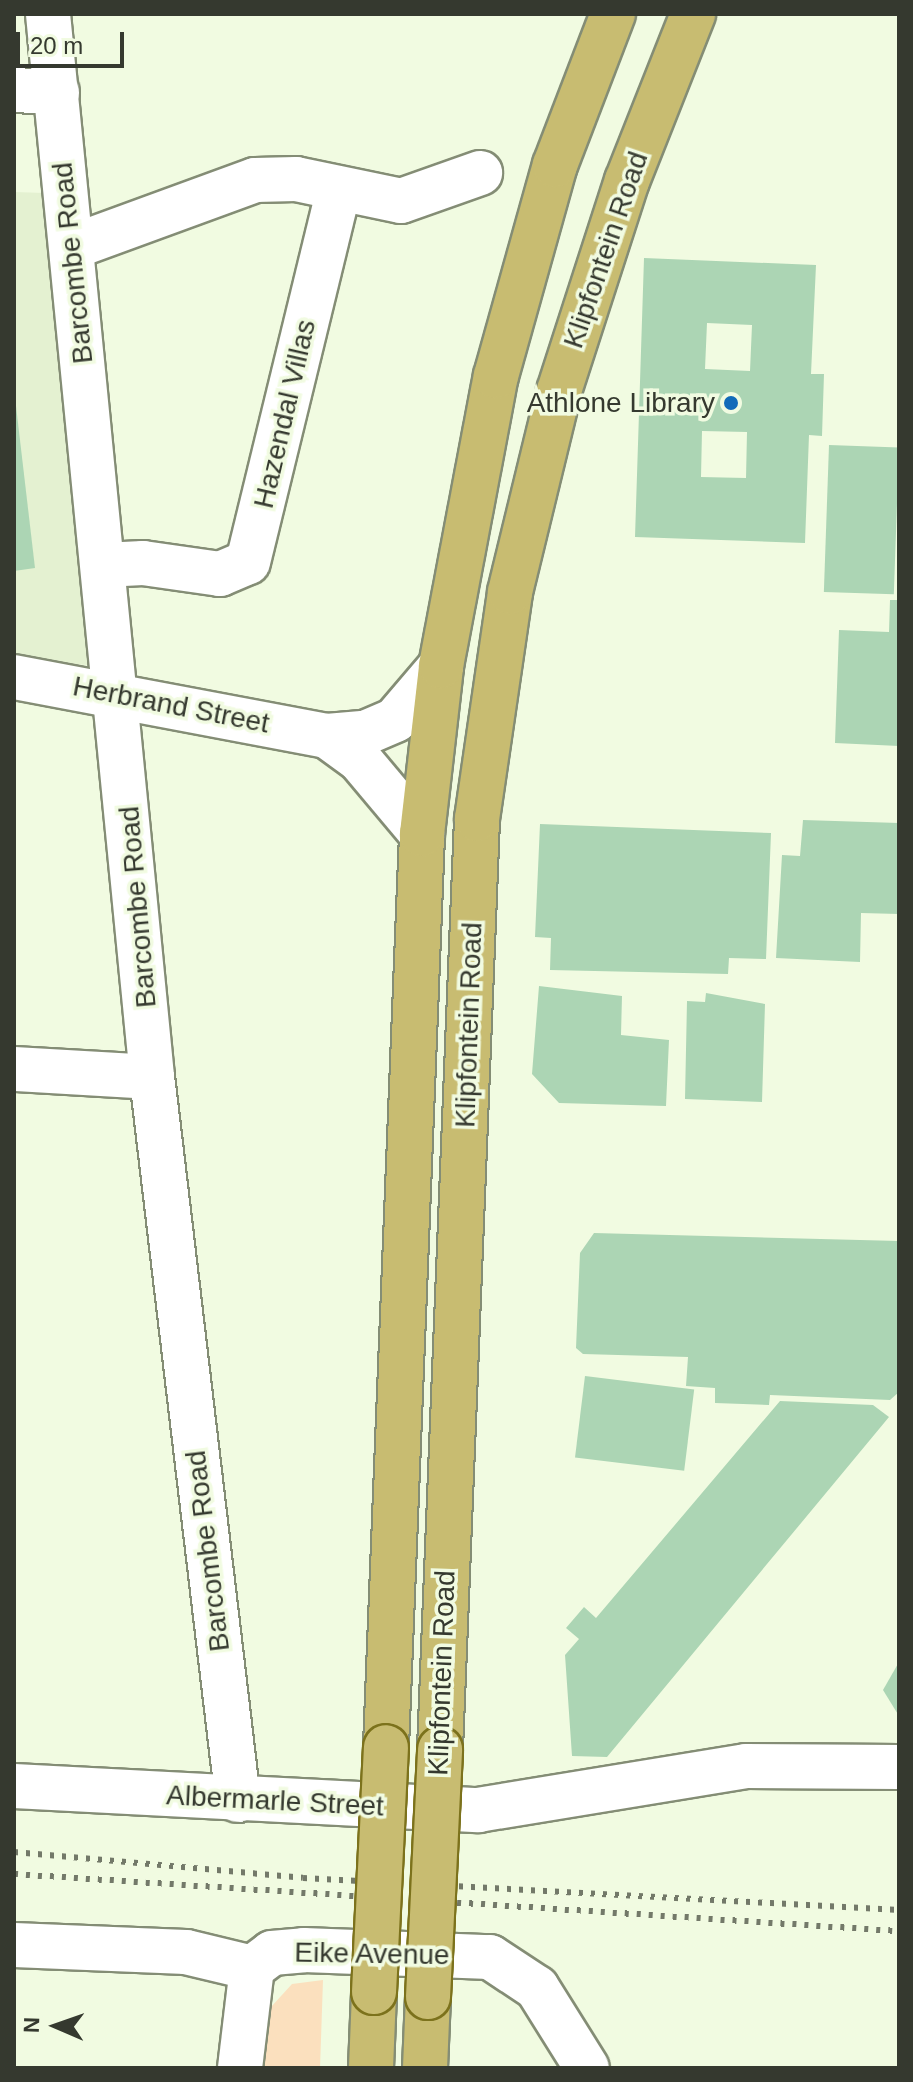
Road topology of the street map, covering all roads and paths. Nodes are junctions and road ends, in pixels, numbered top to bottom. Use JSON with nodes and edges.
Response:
{"nodes":[{"id":1,"x":48,"y":14,"type":"edge"},
{"id":2,"x":613,"y":14,"type":"edge"},
{"id":3,"x":693,"y":14,"type":"edge"},
{"id":4,"x":14,"y":90,"type":"edge"},
{"id":5,"x":57,"y":92,"type":"junction"},
{"id":6,"x":480,"y":173,"type":"dead end"},
{"id":7,"x":339,"y":189,"type":"junction"},
{"id":8,"x":72,"y":247,"type":"junction"},
{"id":9,"x":103,"y":565,"type":"junction"},
{"id":10,"x":441,"y":666,"type":"junction"},
{"id":11,"x":14,"y":677,"type":"edge"},
{"id":12,"x":120,"y":692,"type":"junction"},
{"id":13,"x":327,"y":736,"type":"junction"},
{"id":14,"x":422,"y":834,"type":"junction"},
{"id":15,"x":14,"y":1069,"type":"edge"},
{"id":16,"x":152,"y":1077,"type":"junction"},
{"id":17,"x":899,"y":1767,"type":"edge"},
{"id":18,"x":14,"y":1786,"type":"edge"},
{"id":19,"x":238,"y":1800,"type":"junction"},
{"id":20,"x":14,"y":1945,"type":"edge"},
{"id":21,"x":252,"y":1968,"type":"junction"},
{"id":22,"x":240,"y":2068,"type":"edge"},
{"id":23,"x":371,"y":2068,"type":"edge"},
{"id":24,"x":425,"y":2068,"type":"edge"},
{"id":25,"x":587,"y":2068,"type":"edge"}],
"edges":[{"from":1,"to":5,"type":"street","name":"Barcombe Road"},
{"from":2,"to":10,"type":"main road","name":"Klipfontein Road"},
{"from":3,"to":24,"type":"main road","name":"Klipfontein Road","bridge":true},
{"from":4,"to":5,"type":"street"},
{"from":5,"to":8,"type":"street","name":"Barcombe Road"},
{"from":6,"to":7,"type":"street"},
{"from":7,"to":8,"type":"street"},
{"from":7,"to":9,"type":"street","name":"Hazendal Villas"},
{"from":8,"to":9,"type":"street","name":"Barcombe Road"},
{"from":9,"to":12,"type":"street","name":"Barcombe Road"},
{"from":10,"to":13,"type":"street","name":"Herbrand Street"},
{"from":10,"to":14,"type":"main road","name":"Klipfontein Road"},
{"from":11,"to":12,"type":"street","name":"Herbrand Street"},
{"from":12,"to":13,"type":"street","name":"Herbrand Street"},
{"from":12,"to":16,"type":"street","name":"Barcombe Road"},
{"from":13,"to":14,"type":"street","name":"Herbrand Street"},
{"from":14,"to":23,"type":"main road","name":"Klipfontein Road","bridge":true},
{"from":15,"to":16,"type":"street"},
{"from":16,"to":19,"type":"street","name":"Barcombe Road"},
{"from":17,"to":19,"type":"street","name":"Albermarle Street"},
{"from":18,"to":19,"type":"street","name":"Albermarle Street"},
{"from":20,"to":21,"type":"street","name":"Eike Avenue"},
{"from":21,"to":22,"type":"street"},
{"from":21,"to":25,"type":"street","name":"Eike Avenue"}]}
